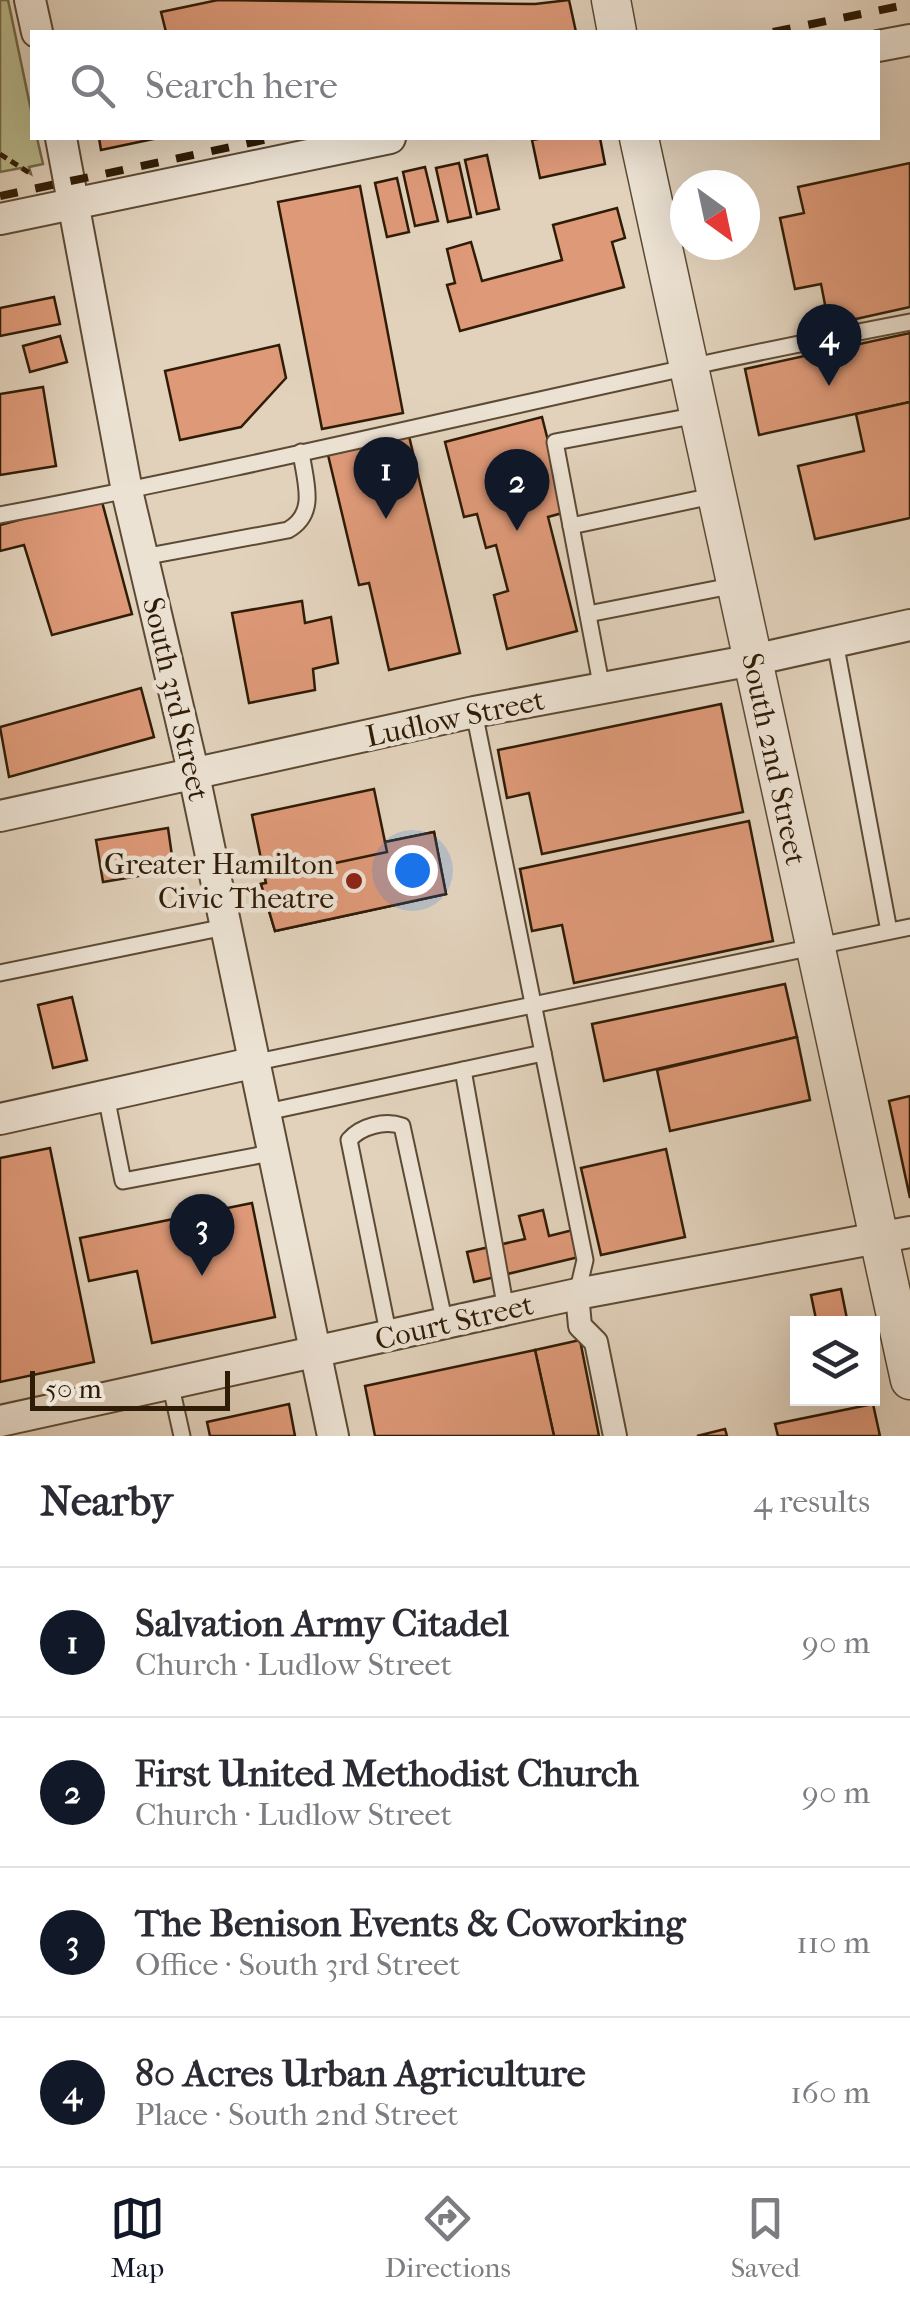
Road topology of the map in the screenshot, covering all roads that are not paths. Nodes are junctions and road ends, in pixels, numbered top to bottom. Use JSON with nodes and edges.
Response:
{"nodes":[{"id":1,"x":30,"y":0,"type":"edge"},
{"id":2,"x":611,"y":0,"type":"edge"},
{"id":3,"x":37,"y":30,"type":"edge"},
{"id":4,"x":617,"y":30,"type":"edge"},
{"id":5,"x":910,"y":40,"type":"edge"},
{"id":6,"x":880,"y":46,"type":"edge"},
{"id":7,"x":61,"y":140,"type":"edge"},
{"id":8,"x":380,"y":140,"type":"edge"},
{"id":9,"x":639,"y":140,"type":"edge"},
{"id":10,"x":72,"y":202,"type":"junction"},
{"id":11,"x":0,"y":219,"type":"edge"},
{"id":12,"x":910,"y":322,"type":"edge"},
{"id":13,"x":688,"y":364,"type":"junction"},
{"id":14,"x":699,"y":415,"type":"junction"},
{"id":15,"x":301,"y":452,"type":"junction"},
{"id":16,"x":127,"y":491,"type":"junction"},
{"id":17,"x":716,"y":495,"type":"junction"},
{"id":18,"x":0,"y":515,"type":"edge"},
{"id":19,"x":571,"y":526,"type":"junction"},
{"id":20,"x":143,"y":556,"type":"junction"},
{"id":21,"x":736,"y":585,"type":"junction"},
{"id":22,"x":588,"y":614,"type":"junction"},
{"id":23,"x":910,"y":625,"type":"edge"},
{"id":24,"x":836,"y":642,"type":"junction"},
{"id":25,"x":752,"y":660,"type":"junction"},
{"id":26,"x":602,"y":688,"type":"junction"},
{"id":27,"x":474,"y":712,"type":"junction"},
{"id":28,"x":194,"y":775,"type":"junction"},
{"id":29,"x":0,"y":816,"type":"edge"},
{"id":30,"x":910,"y":927,"type":"edge"},
{"id":31,"x":225,"y":928,"type":"junction"},
{"id":32,"x":890,"y":931,"type":"junction"},
{"id":33,"x":814,"y":946,"type":"junction"},
{"id":34,"x":0,"y":972,"type":"edge"},
{"id":35,"x":533,"y":1004,"type":"junction"},
{"id":36,"x":544,"y":1053,"type":"junction"},
{"id":37,"x":252,"y":1063,"type":"junction"},
{"id":38,"x":463,"y":1070,"type":"junction"},
{"id":39,"x":106,"y":1096,"type":"junction"},
{"id":40,"x":262,"y":1113,"type":"junction"},
{"id":41,"x":0,"y":1118,"type":"edge"},
{"id":42,"x":271,"y":1153,"type":"junction"},
{"id":43,"x":894,"y":1235,"type":"edge"},
{"id":44,"x":577,"y":1294,"type":"junction"},
{"id":45,"x":506,"y":1310,"type":"junction"},
{"id":46,"x":445,"y":1324,"type":"junction"},
{"id":47,"x":389,"y":1338,"type":"junction"},
{"id":48,"x":313,"y":1353,"type":"junction"},
{"id":49,"x":910,"y":1380,"type":"edge"},
{"id":50,"x":171,"y":1386,"type":"junction"},
{"id":51,"x":0,"y":1421,"type":"edge"},
{"id":52,"x":182,"y":1436,"type":"edge"},
{"id":53,"x":333,"y":1436,"type":"edge"},
{"id":54,"x":615,"y":1436,"type":"edge"}],
"edges":[{"from":1,"to":3,"type":"street"},
{"from":2,"to":4,"type":"street"},
{"from":5,"to":6,"type":"street"},
{"from":7,"to":10,"type":"street","name":"South 3rd Street"},
{"from":8,"to":10,"type":"street"},
{"from":9,"to":13,"type":"street","name":"South 2nd Street"},
{"from":10,"to":11,"type":"street"},
{"from":10,"to":16,"type":"street","name":"South 3rd Street"},
{"from":12,"to":13,"type":"lane"},
{"from":13,"to":14,"type":"street","name":"South 2nd Street"},
{"from":13,"to":15,"type":"lane"},
{"from":14,"to":17,"type":"street","name":"South 2nd Street"},
{"from":14,"to":19,"type":"lane"},
{"from":15,"to":16,"type":"lane"},
{"from":15,"to":20,"type":"lane"},
{"from":16,"to":18,"type":"lane"},
{"from":16,"to":20,"type":"street","name":"South 3rd Street"},
{"from":17,"to":19,"type":"lane"},
{"from":17,"to":21,"type":"street","name":"South 2nd Street"},
{"from":19,"to":22,"type":"lane"},
{"from":20,"to":28,"type":"street","name":"South 3rd Street"},
{"from":21,"to":22,"type":"lane"},
{"from":21,"to":25,"type":"street","name":"South 2nd Street"},
{"from":22,"to":26,"type":"lane"},
{"from":23,"to":24,"type":"street","name":"Ludlow Street"},
{"from":24,"to":25,"type":"street","name":"Ludlow Street"},
{"from":24,"to":32,"type":"lane"},
{"from":25,"to":26,"type":"street","name":"Ludlow Street"},
{"from":25,"to":33,"type":"street","name":"South 2nd Street"},
{"from":26,"to":27,"type":"street","name":"Ludlow Street"},
{"from":27,"to":28,"type":"street","name":"Ludlow Street"},
{"from":27,"to":35,"type":"lane"},
{"from":28,"to":29,"type":"street","name":"Ludlow Street"},
{"from":28,"to":31,"type":"street","name":"South 3rd Street"},
{"from":30,"to":32,"type":"lane"},
{"from":31,"to":34,"type":"lane"},
{"from":31,"to":37,"type":"street","name":"South 3rd Street"},
{"from":32,"to":33,"type":"lane"},
{"from":33,"to":35,"type":"lane"},
{"from":33,"to":43,"type":"street","name":"South 2nd Street"},
{"from":35,"to":36,"type":"lane"},
{"from":35,"to":37,"type":"lane"},
{"from":36,"to":38,"type":"lane"},
{"from":36,"to":44,"type":"lane"},
{"from":37,"to":39,"type":"street"},
{"from":37,"to":40,"type":"street","name":"South 3rd Street"},
{"from":38,"to":40,"type":"lane"},
{"from":38,"to":45,"type":"lane"},
{"from":39,"to":41,"type":"street"},
{"from":39,"to":42,"type":"lane"},
{"from":40,"to":42,"type":"street","name":"South 3rd Street"},
{"from":42,"to":48,"type":"street","name":"South 3rd Street"},
{"from":43,"to":44,"type":"street","name":"Court Street"},
{"from":43,"to":49,"type":"street","name":"South 2nd Street"},
{"from":44,"to":45,"type":"street","name":"Court Street"},
{"from":44,"to":54,"type":"street"},
{"from":45,"to":46,"type":"street","name":"Court Street"},
{"from":46,"to":47,"type":"street","name":"Court Street"},
{"from":46,"to":47,"type":"lane"},
{"from":47,"to":48,"type":"street","name":"Court Street"},
{"from":48,"to":50,"type":"street","name":"Court Street"},
{"from":48,"to":53,"type":"street","name":"South 3rd Street"},
{"from":50,"to":51,"type":"street","name":"Court Street"},
{"from":50,"to":52,"type":"lane"}]}
